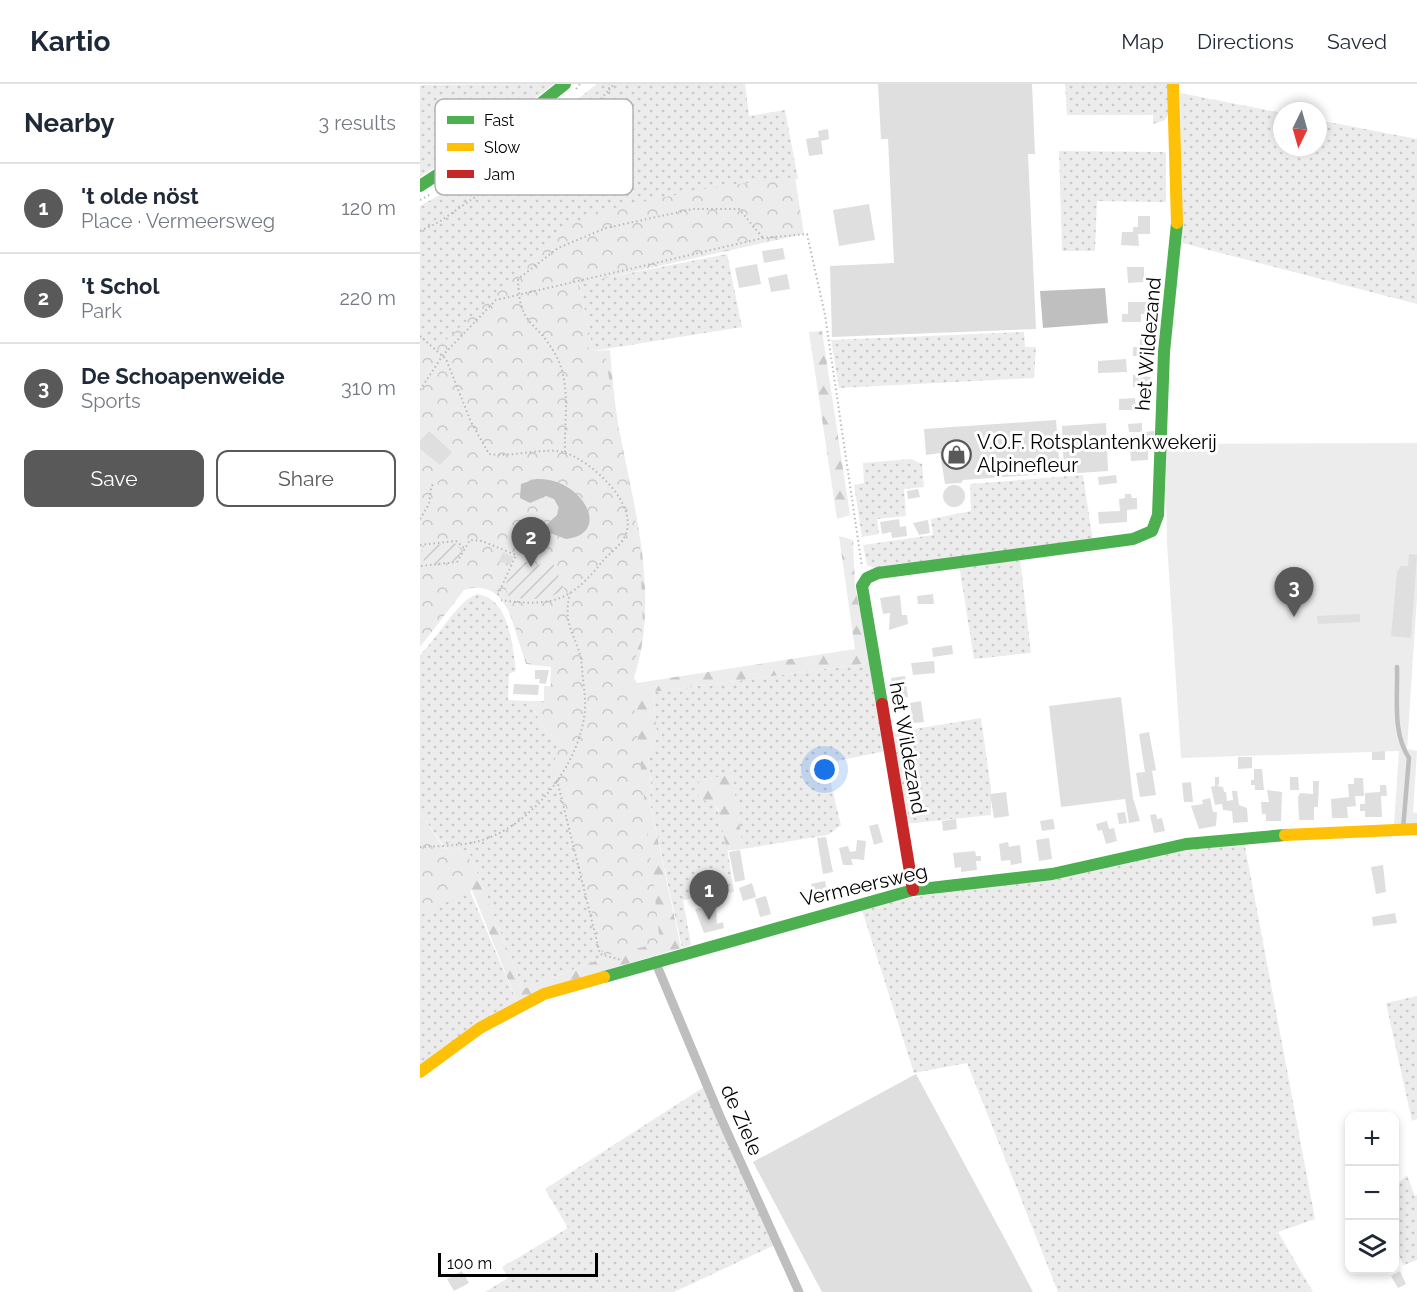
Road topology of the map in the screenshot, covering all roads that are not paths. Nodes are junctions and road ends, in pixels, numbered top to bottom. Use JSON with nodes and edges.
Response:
{"nodes":[{"id":1,"x":565,"y":84,"type":"edge"},
{"id":2,"x":1173,"y":84,"type":"edge"},
{"id":3,"x":546,"y":99,"type":"edge"},
{"id":4,"x":435,"y":176,"type":"edge"},
{"id":5,"x":420,"y":186,"type":"edge"},
{"id":6,"x":1397,"y":667,"type":"dead end"},
{"id":7,"x":1403,"y":829,"type":"junction"},
{"id":8,"x":1417,"y":829,"type":"edge"},
{"id":9,"x":913,"y":890,"type":"junction"},
{"id":10,"x":655,"y":961,"type":"junction"},
{"id":11,"x":420,"y":1072,"type":"edge"},
{"id":12,"x":799,"y":1292,"type":"edge"}],
"edges":[{"from":1,"to":3,"type":"street"},
{"from":2,"to":9,"type":"street","name":"het Wildezand"},
{"from":4,"to":5,"type":"street"},
{"from":6,"to":7,"type":"lane"},
{"from":7,"to":8,"type":"street","name":"Vermeersweg"},
{"from":7,"to":9,"type":"street","name":"Vermeersweg"},
{"from":9,"to":10,"type":"street","name":"Vermeersweg"},
{"from":10,"to":11,"type":"street","name":"Vermeersweg"},
{"from":10,"to":12,"type":"street","name":"de Ziele"}]}
